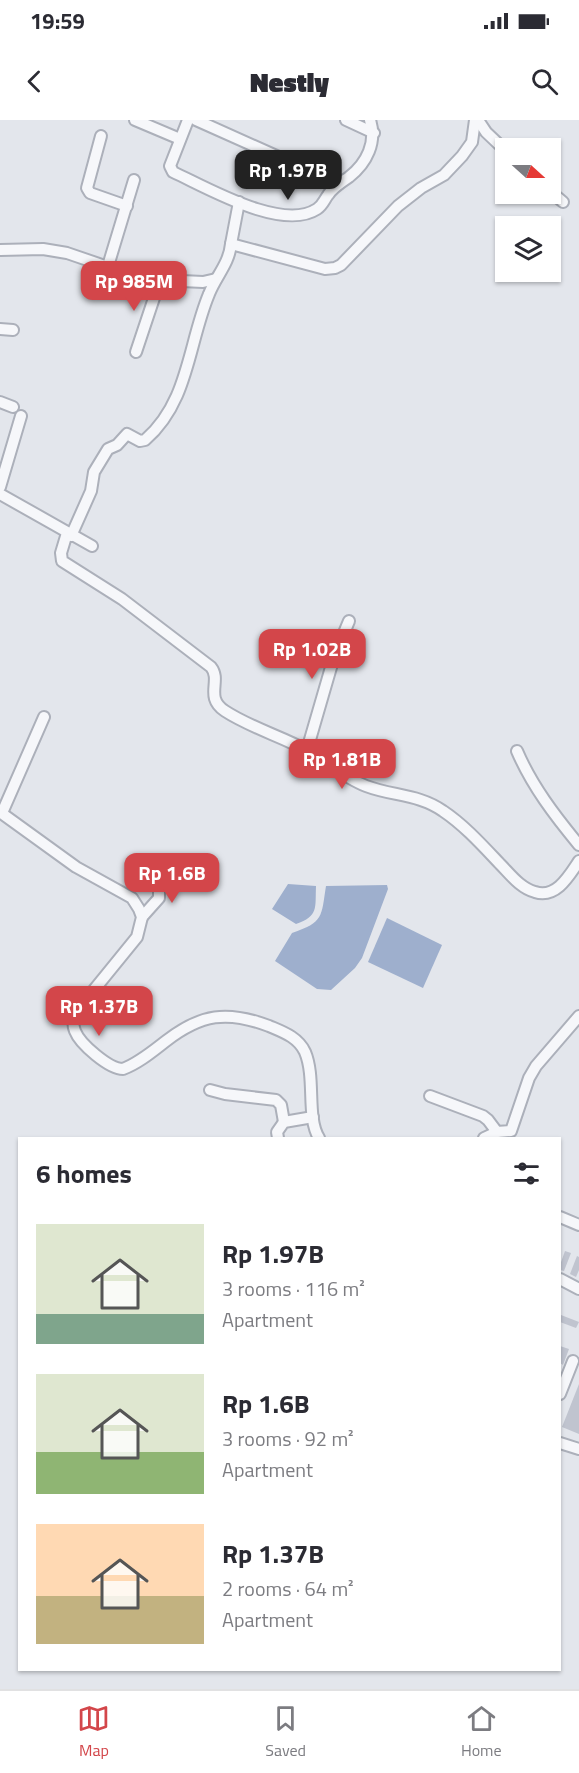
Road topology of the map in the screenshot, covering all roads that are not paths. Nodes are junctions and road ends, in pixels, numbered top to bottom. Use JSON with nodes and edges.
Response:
{"nodes":[{"id":1,"x":135,"y":120,"type":"edge"},
{"id":2,"x":188,"y":120,"type":"edge"},
{"id":3,"x":196,"y":120,"type":"edge"},
{"id":4,"x":346,"y":120,"type":"edge"},
{"id":5,"x":370,"y":120,"type":"edge"},
{"id":6,"x":477,"y":120,"type":"edge"},
{"id":7,"x":374,"y":133,"type":"junction"},
{"id":8,"x":101,"y":136,"type":"dead end"},
{"id":9,"x":180,"y":139,"type":"junction"},
{"id":10,"x":495,"y":141,"type":"edge"},
{"id":11,"x":134,"y":180,"type":"dead end"},
{"id":12,"x":339,"y":184,"type":"junction"},
{"id":13,"x":239,"y":202,"type":"junction"},
{"id":14,"x":127,"y":206,"type":"junction"},
{"id":15,"x":231,"y":244,"type":"junction"},
{"id":16,"x":0,"y":250,"type":"edge"},
{"id":17,"x":108,"y":266,"type":"junction"},
{"id":18,"x":216,"y":279,"type":"junction"},
{"id":19,"x":160,"y":280,"type":"junction"},
{"id":20,"x":0,"y":329,"type":"edge"},
{"id":21,"x":13,"y":330,"type":"dead end"},
{"id":22,"x":136,"y":352,"type":"dead end"},
{"id":23,"x":0,"y":402,"type":"edge"},
{"id":24,"x":14,"y":407,"type":"dead end"},
{"id":25,"x":21,"y":416,"type":"dead end"},
{"id":26,"x":0,"y":487,"type":"edge"},
{"id":27,"x":0,"y":494,"type":"edge"},
{"id":28,"x":69,"y":535,"type":"junction"},
{"id":29,"x":92,"y":546,"type":"dead end"},
{"id":30,"x":349,"y":621,"type":"dead end"},
{"id":31,"x":44,"y":717,"type":"dead end"},
{"id":32,"x":307,"y":750,"type":"junction"},
{"id":33,"x":517,"y":751,"type":"dead end"},
{"id":34,"x":1,"y":812,"type":"edge"},
{"id":35,"x":579,"y":845,"type":"edge"},
{"id":36,"x":579,"y":861,"type":"edge"},
{"id":37,"x":159,"y":873,"type":"dead end"},
{"id":38,"x":142,"y":917,"type":"junction"},
{"id":39,"x":579,"y":1016,"type":"edge"},
{"id":40,"x":210,"y":1090,"type":"dead end"},
{"id":41,"x":430,"y":1096,"type":"dead end"},
{"id":42,"x":313,"y":1117,"type":"junction"},
{"id":43,"x":284,"y":1122,"type":"junction"},
{"id":44,"x":497,"y":1132,"type":"junction"},
{"id":45,"x":509,"y":1135,"type":"edge"},
{"id":46,"x":278,"y":1137,"type":"edge"},
{"id":47,"x":318,"y":1137,"type":"edge"},
{"id":48,"x":486,"y":1137,"type":"edge"},
{"id":49,"x":561,"y":1217,"type":"edge"},
{"id":50,"x":579,"y":1225,"type":"edge"},
{"id":51,"x":561,"y":1280,"type":"edge"},
{"id":52,"x":579,"y":1289,"type":"edge"},
{"id":53,"x":573,"y":1361,"type":"dead end"},
{"id":54,"x":561,"y":1391,"type":"edge"},
{"id":55,"x":561,"y":1443,"type":"edge"},
{"id":56,"x":579,"y":1449,"type":"edge"}],
"edges":[{"from":1,"to":9,"type":"street"},
{"from":2,"to":9,"type":"street"},
{"from":3,"to":12,"type":"street"},
{"from":4,"to":7,"type":"street"},
{"from":5,"to":7,"type":"street"},
{"from":6,"to":10,"type":"street"},
{"from":6,"to":15,"type":"street"},
{"from":7,"to":12,"type":"street"},
{"from":8,"to":14,"type":"street"},
{"from":9,"to":13,"type":"street"},
{"from":11,"to":14,"type":"street"},
{"from":12,"to":13,"type":"street"},
{"from":13,"to":15,"type":"street"},
{"from":14,"to":17,"type":"street"},
{"from":15,"to":18,"type":"street"},
{"from":16,"to":17,"type":"street"},
{"from":17,"to":19,"type":"street"},
{"from":18,"to":19,"type":"street"},
{"from":18,"to":28,"type":"street"},
{"from":19,"to":22,"type":"street"},
{"from":20,"to":21,"type":"street"},
{"from":23,"to":24,"type":"street"},
{"from":25,"to":26,"type":"street"},
{"from":27,"to":28,"type":"street"},
{"from":28,"to":29,"type":"street"},
{"from":28,"to":32,"type":"street"},
{"from":30,"to":32,"type":"street"},
{"from":31,"to":34,"type":"street"},
{"from":32,"to":36,"type":"street"},
{"from":33,"to":35,"type":"street"},
{"from":34,"to":38,"type":"street"},
{"from":37,"to":38,"type":"street"},
{"from":38,"to":42,"type":"street"},
{"from":39,"to":45,"type":"street"},
{"from":40,"to":43,"type":"street"},
{"from":41,"to":44,"type":"street"},
{"from":42,"to":43,"type":"street"},
{"from":42,"to":47,"type":"street"},
{"from":43,"to":46,"type":"street"},
{"from":44,"to":45,"type":"street"},
{"from":44,"to":48,"type":"street"},
{"from":49,"to":50,"type":"street"},
{"from":51,"to":52,"type":"street"},
{"from":53,"to":54,"type":"street"},
{"from":55,"to":56,"type":"street"}]}
